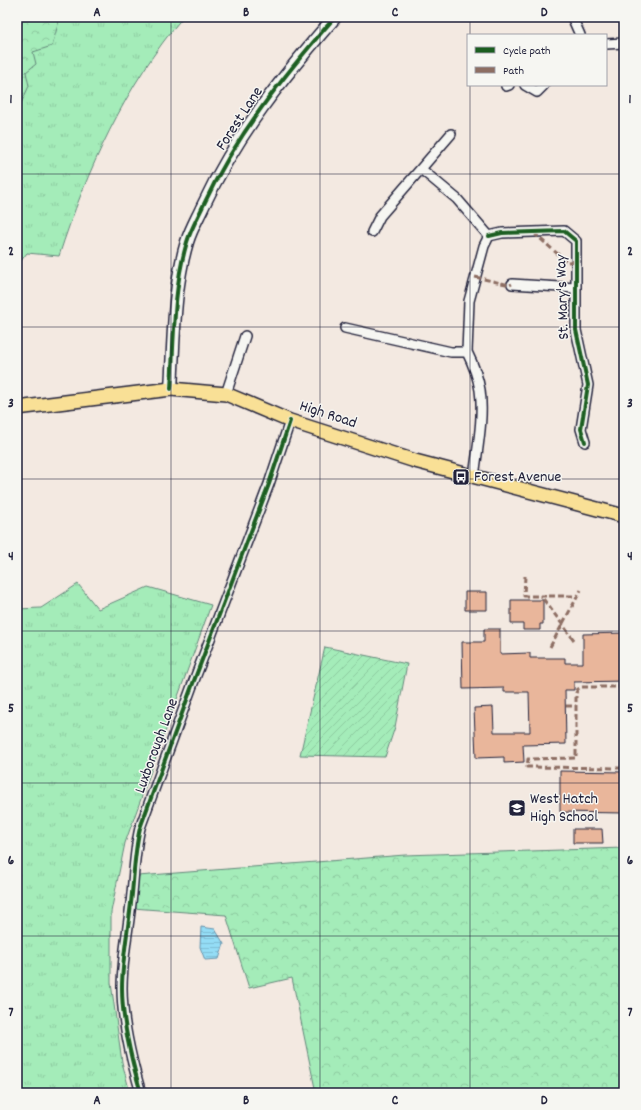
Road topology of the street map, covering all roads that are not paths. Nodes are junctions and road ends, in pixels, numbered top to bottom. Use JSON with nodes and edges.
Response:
{"nodes":[{"id":1,"x":335,"y":17,"type":"edge"},
{"id":2,"x":572,"y":17,"type":"edge"},
{"id":3,"x":580,"y":34,"type":"edge"},
{"id":4,"x":607,"y":44,"type":"edge"},
{"id":5,"x":624,"y":44,"type":"edge"},
{"id":6,"x":527,"y":86,"type":"edge"},
{"id":7,"x":543,"y":86,"type":"edge"},
{"id":8,"x":451,"y":134,"type":"dead end"},
{"id":9,"x":421,"y":169,"type":"junction"},
{"id":10,"x":372,"y":232,"type":"dead end"},
{"id":11,"x":489,"y":236,"type":"junction"},
{"id":12,"x":512,"y":284,"type":"dead end"},
{"id":13,"x":576,"y":288,"type":"junction"},
{"id":14,"x":345,"y":328,"type":"dead end"},
{"id":15,"x":245,"y":336,"type":"dead end"},
{"id":16,"x":467,"y":352,"type":"junction"},
{"id":17,"x":171,"y":389,"type":"junction"},
{"id":18,"x":226,"y":394,"type":"junction"},
{"id":19,"x":17,"y":408,"type":"edge"},
{"id":20,"x":290,"y":421,"type":"junction"},
{"id":21,"x":585,"y":442,"type":"dead end"},
{"id":22,"x":474,"y":478,"type":"junction"},
{"id":23,"x":624,"y":516,"type":"edge"},
{"id":24,"x":141,"y":1093,"type":"edge"}],
"edges":[{"from":1,"to":17,"type":"street","name":"Forest Lane"},
{"from":2,"to":3,"type":"street"},
{"from":4,"to":5,"type":"street"},
{"from":6,"to":7,"type":"street"},
{"from":8,"to":9,"type":"street"},
{"from":9,"to":10,"type":"street"},
{"from":9,"to":11,"type":"street"},
{"from":11,"to":13,"type":"street","name":"St. Mary's Way"},
{"from":11,"to":16,"type":"street"},
{"from":12,"to":13,"type":"street"},
{"from":13,"to":21,"type":"street","name":"St. Mary's Way"},
{"from":14,"to":16,"type":"street"},
{"from":15,"to":18,"type":"street"},
{"from":16,"to":22,"type":"street"},
{"from":17,"to":18,"type":"main road","name":"High Road"},
{"from":17,"to":19,"type":"main road","name":"High Road"},
{"from":18,"to":20,"type":"main road","name":"High Road"},
{"from":20,"to":22,"type":"main road","name":"High Road"},
{"from":20,"to":24,"type":"street","name":"Luxborough Lane"},
{"from":22,"to":23,"type":"main road","name":"High Road"}]}
